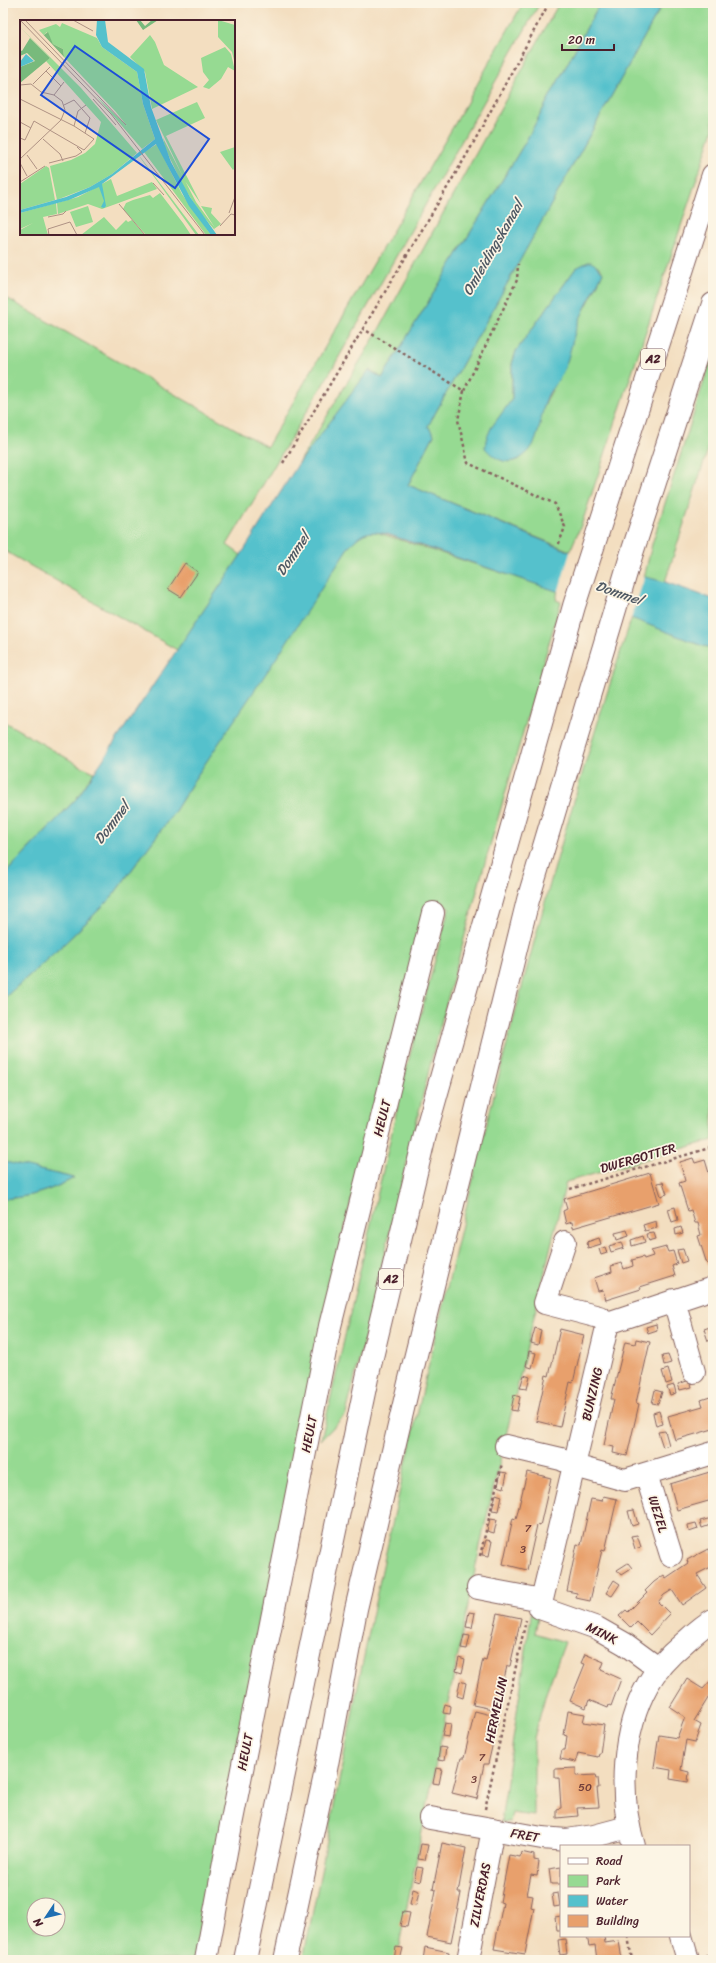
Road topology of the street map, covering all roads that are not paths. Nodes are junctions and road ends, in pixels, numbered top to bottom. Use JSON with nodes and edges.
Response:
{"nodes":[{"id":1,"x":713,"y":175,"type":"edge"},
{"id":2,"x":713,"y":304,"type":"edge"},
{"id":3,"x":433,"y":913,"type":"dead end"},
{"id":4,"x":565,"y":1242,"type":"dead end"},
{"id":5,"x":713,"y":1288,"type":"edge"},
{"id":6,"x":674,"y":1300,"type":"junction"},
{"id":7,"x":608,"y":1322,"type":"junction"},
{"id":8,"x":694,"y":1372,"type":"dead end"},
{"id":9,"x":506,"y":1446,"type":"road end"},
{"id":10,"x":713,"y":1453,"type":"edge"},
{"id":11,"x":575,"y":1466,"type":"junction"},
{"id":12,"x":646,"y":1474,"type":"junction"},
{"id":13,"x":670,"y":1555,"type":"dead end"},
{"id":14,"x":478,"y":1588,"type":"dead end"},
{"id":15,"x":538,"y":1602,"type":"junction"},
{"id":16,"x":713,"y":1620,"type":"edge"},
{"id":17,"x":658,"y":1669,"type":"junction"},
{"id":18,"x":430,"y":1818,"type":"dead end"},
{"id":19,"x":487,"y":1828,"type":"junction"},
{"id":20,"x":631,"y":1837,"type":"edge"},
{"id":21,"x":681,"y":1937,"type":"edge"},
{"id":22,"x":471,"y":1959,"type":"edge"},
{"id":23,"x":206,"y":1960,"type":"edge"},
{"id":24,"x":245,"y":1960,"type":"edge"},
{"id":25,"x":285,"y":1960,"type":"edge"},
{"id":26,"x":688,"y":1960,"type":"edge"}],
"edges":[{"from":1,"to":24,"type":"main road","number":"A2"},
{"from":2,"to":25,"type":"main road"},
{"from":3,"to":23,"type":"main road","name":"HEULT"},
{"from":4,"to":7,"type":"main road"},
{"from":5,"to":6,"type":"main road"},
{"from":6,"to":7,"type":"main road"},
{"from":6,"to":8,"type":"main road"},
{"from":7,"to":11,"type":"main road","name":"BUNZING"},
{"from":9,"to":11,"type":"main road"},
{"from":10,"to":12,"type":"main road"},
{"from":11,"to":12,"type":"main road"},
{"from":11,"to":15,"type":"main road","name":"BUNZING"},
{"from":12,"to":13,"type":"main road","name":"WEZEL"},
{"from":14,"to":15,"type":"main road","name":"MINK"},
{"from":15,"to":17,"type":"main road","name":"MINK"},
{"from":16,"to":17,"type":"main road"},
{"from":17,"to":20,"type":"main road"},
{"from":18,"to":19,"type":"main road","name":"FRET"},
{"from":19,"to":20,"type":"main road","name":"FRET"},
{"from":19,"to":22,"type":"main road","name":"ZILVERDAS"},
{"from":21,"to":26,"type":"main road"}]}
